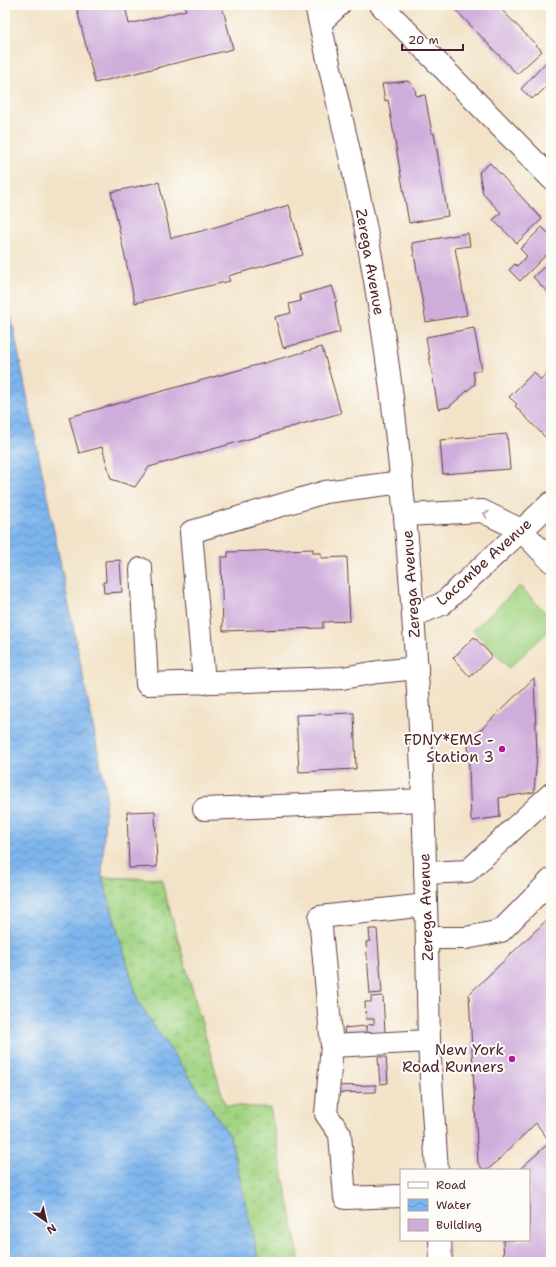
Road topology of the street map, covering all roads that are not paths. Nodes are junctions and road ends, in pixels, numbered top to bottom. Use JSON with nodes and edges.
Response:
{"nodes":[{"id":1,"x":339,"y":5,"type":"edge"},
{"id":2,"x":381,"y":5,"type":"edge"},
{"id":3,"x":318,"y":14,"type":"edge"},
{"id":4,"x":551,"y":178,"type":"edge"},
{"id":5,"x":402,"y":482,"type":"junction"},
{"id":6,"x":551,"y":503,"type":"edge"},
{"id":7,"x":406,"y":516,"type":"junction"},
{"id":8,"x":521,"y":530,"type":"junction"},
{"id":9,"x":551,"y":561,"type":"edge"},
{"id":10,"x":141,"y":569,"type":"dead end"},
{"id":11,"x":413,"y":616,"type":"junction"},
{"id":12,"x":417,"y":668,"type":"junction"},
{"id":13,"x":204,"y":683,"type":"junction"},
{"id":14,"x":551,"y":794,"type":"edge"},
{"id":15,"x":422,"y":800,"type":"junction"},
{"id":16,"x":204,"y":809,"type":"dead end"},
{"id":17,"x":425,"y":873,"type":"junction"},
{"id":18,"x":551,"y":880,"type":"edge"},
{"id":19,"x":426,"y":905,"type":"junction"},
{"id":20,"x":428,"y":938,"type":"junction"},
{"id":21,"x":430,"y":1041,"type":"junction"},
{"id":22,"x":332,"y":1046,"type":"junction"},
{"id":23,"x":437,"y":1169,"type":"edge"},
{"id":24,"x":400,"y":1196,"type":"edge"},
{"id":25,"x":440,"y":1241,"type":"edge"},
{"id":26,"x":441,"y":1262,"type":"edge"}],
"edges":[{"from":1,"to":3,"type":"street"},
{"from":2,"to":4,"type":"street"},
{"from":3,"to":5,"type":"street","name":"Zerega Avenue"},
{"from":5,"to":7,"type":"street","name":"Zerega Avenue"},
{"from":5,"to":13,"type":"street"},
{"from":6,"to":8,"type":"street","name":"Lacombe Avenue"},
{"from":8,"to":7,"type":"street","one_way":true},
{"from":7,"to":11,"type":"street","name":"Zerega Avenue"},
{"from":8,"to":9,"type":"street"},
{"from":8,"to":11,"type":"street","name":"Lacombe Avenue"},
{"from":10,"to":13,"type":"street"},
{"from":11,"to":12,"type":"street","name":"Zerega Avenue"},
{"from":12,"to":13,"type":"street"},
{"from":12,"to":15,"type":"street","name":"Zerega Avenue"},
{"from":14,"to":17,"type":"street"},
{"from":15,"to":16,"type":"street"},
{"from":15,"to":17,"type":"street","name":"Zerega Avenue"},
{"from":17,"to":19,"type":"street","name":"Zerega Avenue"},
{"from":18,"to":20,"type":"street"},
{"from":19,"to":20,"type":"street","name":"Zerega Avenue"},
{"from":19,"to":22,"type":"street"},
{"from":20,"to":21,"type":"street","name":"Zerega Avenue"},
{"from":21,"to":22,"type":"street"},
{"from":21,"to":23,"type":"street","name":"Zerega Avenue"},
{"from":22,"to":24,"type":"street"},
{"from":25,"to":26,"type":"street"}]}
